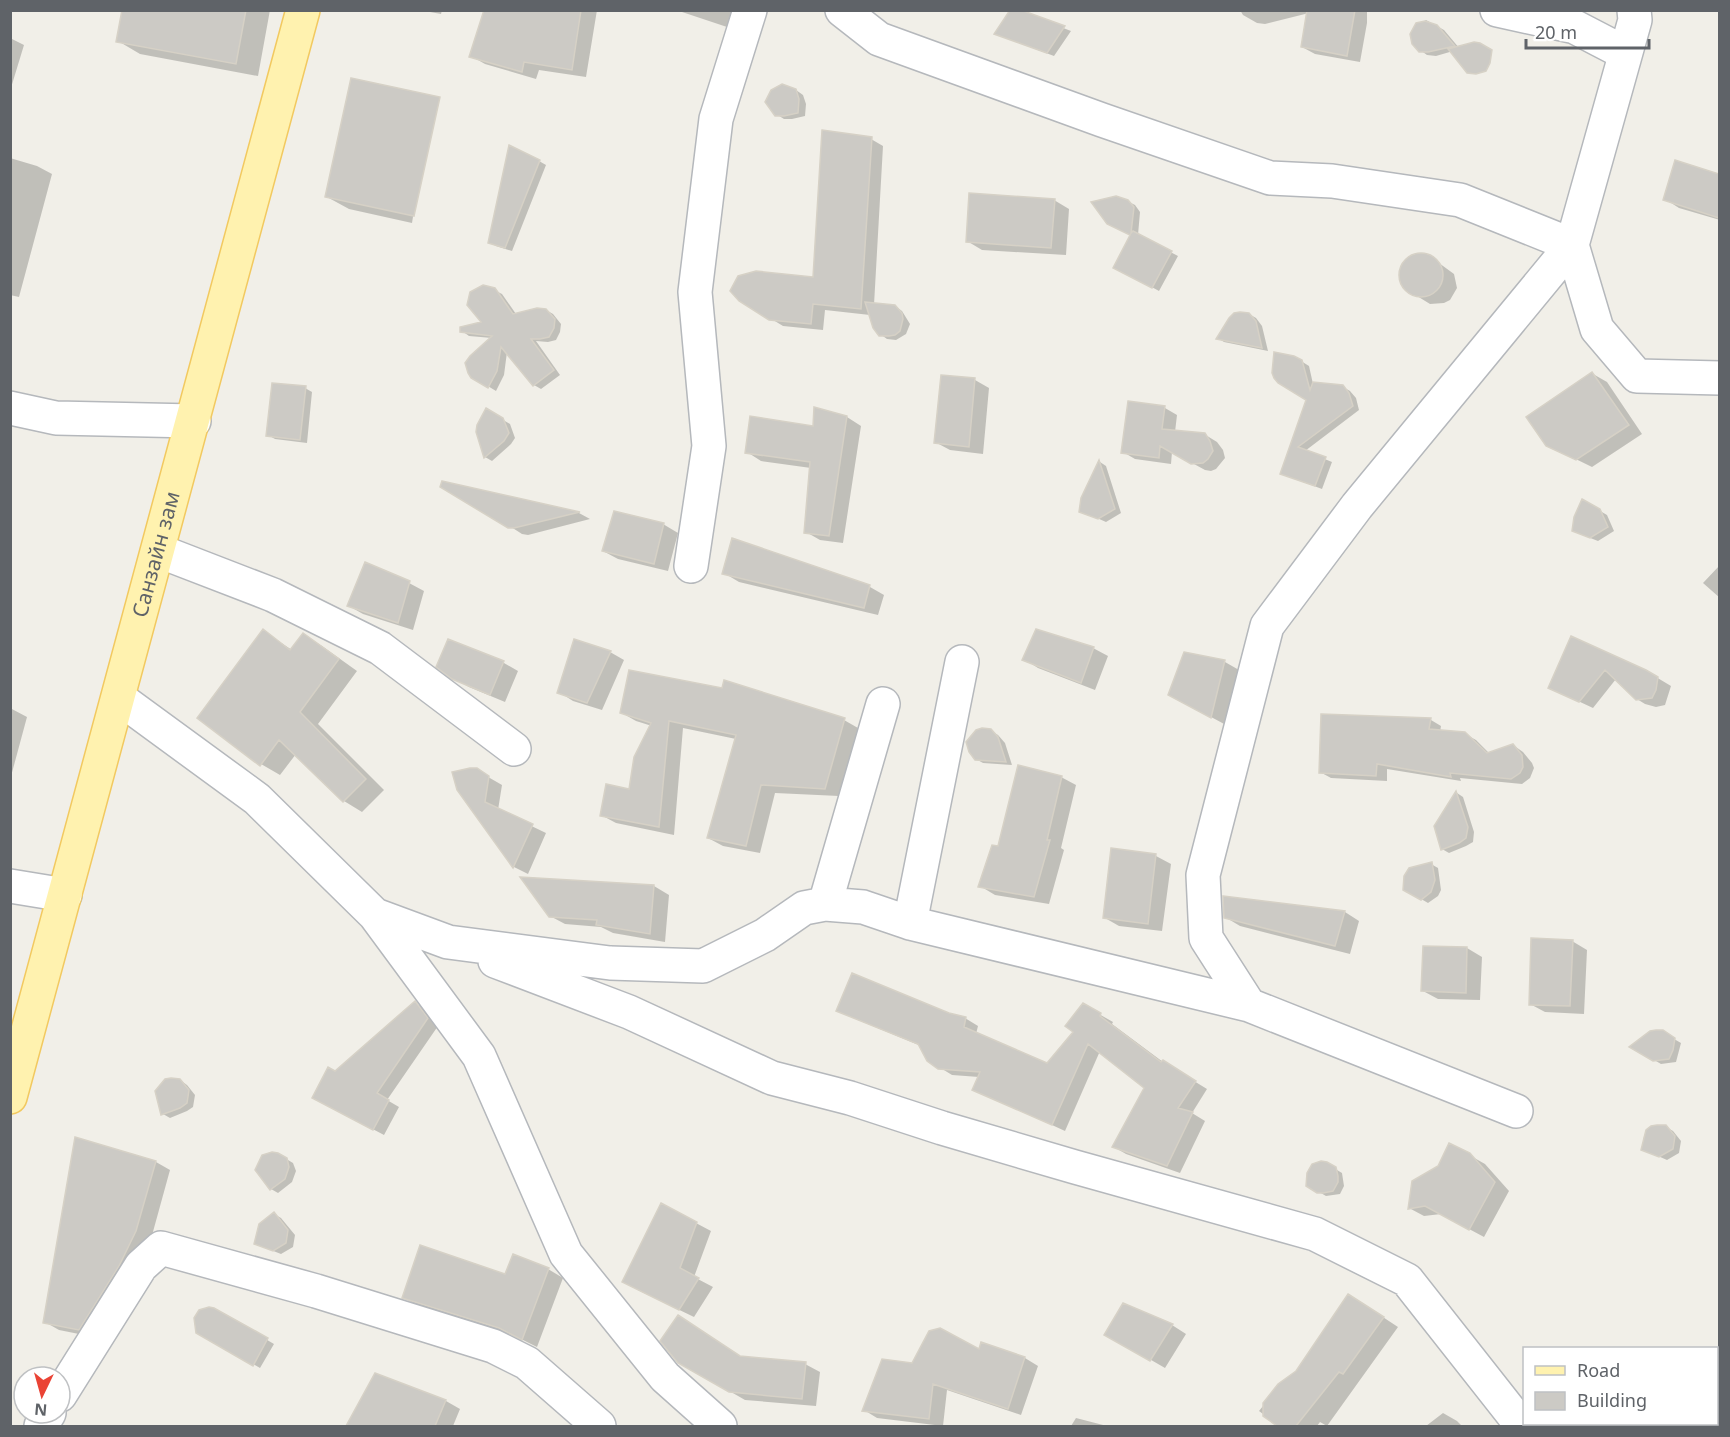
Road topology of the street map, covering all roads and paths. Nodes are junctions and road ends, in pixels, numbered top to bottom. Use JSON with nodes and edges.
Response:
{"nodes":[{"id":1,"x":303,"y":10,"type":"edge"},
{"id":2,"x":750,"y":10,"type":"edge"},
{"id":3,"x":842,"y":10,"type":"edge"},
{"id":4,"x":1497,"y":10,"type":"edge"},
{"id":5,"x":1634,"y":10,"type":"edge"},
{"id":6,"x":1625,"y":53,"type":"junction"},
{"id":7,"x":1572,"y":245,"type":"junction"},
{"id":8,"x":1719,"y":378,"type":"edge"},
{"id":9,"x":10,"y":408,"type":"edge"},
{"id":10,"x":194,"y":421,"type":"junction"},
{"id":11,"x":159,"y":551,"type":"junction"},
{"id":12,"x":692,"y":566,"type":"dead end"},
{"id":13,"x":962,"y":662,"type":"dead end"},
{"id":14,"x":119,"y":698,"type":"junction"},
{"id":15,"x":883,"y":704,"type":"dead end"},
{"id":16,"x":514,"y":750,"type":"dead end"},
{"id":17,"x":10,"y":886,"type":"edge"},
{"id":18,"x":65,"y":895,"type":"junction"},
{"id":19,"x":825,"y":904,"type":"junction"},
{"id":20,"x":375,"y":915,"type":"junction"},
{"id":21,"x":910,"y":923,"type":"junction"},
{"id":22,"x":1249,"y":1005,"type":"junction"},
{"id":23,"x":10,"y":1097,"type":"edge"},
{"id":24,"x":1516,"y":1111,"type":"dead end"},
{"id":25,"x":72,"y":1376,"type":"edge"},
{"id":26,"x":599,"y":1426,"type":"edge"},
{"id":27,"x":720,"y":1426,"type":"edge"},
{"id":28,"x":1522,"y":1426,"type":"edge"}],
"edges":[{"from":1,"to":10,"type":"main road","name":"Санзайн зам"},
{"from":2,"to":12,"type":"street"},
{"from":3,"to":7,"type":"street"},
{"from":4,"to":6,"type":"street"},
{"from":5,"to":6,"type":"street"},
{"from":6,"to":7,"type":"street"},
{"from":7,"to":8,"type":"street"},
{"from":7,"to":22,"type":"street"},
{"from":9,"to":10,"type":"street"},
{"from":10,"to":11,"type":"main road","name":"Санзайн зам"},
{"from":11,"to":14,"type":"main road","name":"Санзайн зам"},
{"from":11,"to":16,"type":"street"},
{"from":13,"to":21,"type":"street"},
{"from":14,"to":18,"type":"main road","name":"Санзайн зам"},
{"from":14,"to":20,"type":"street"},
{"from":15,"to":19,"type":"street"},
{"from":17,"to":18,"type":"street"},
{"from":18,"to":23,"type":"main road","name":"Санзайн зам"},
{"from":19,"to":20,"type":"street"},
{"from":19,"to":21,"type":"street"},
{"from":20,"to":27,"type":"street"},
{"from":20,"to":28,"type":"street"},
{"from":21,"to":22,"type":"street"},
{"from":22,"to":24,"type":"street"},
{"from":25,"to":26,"type":"street"}]}
